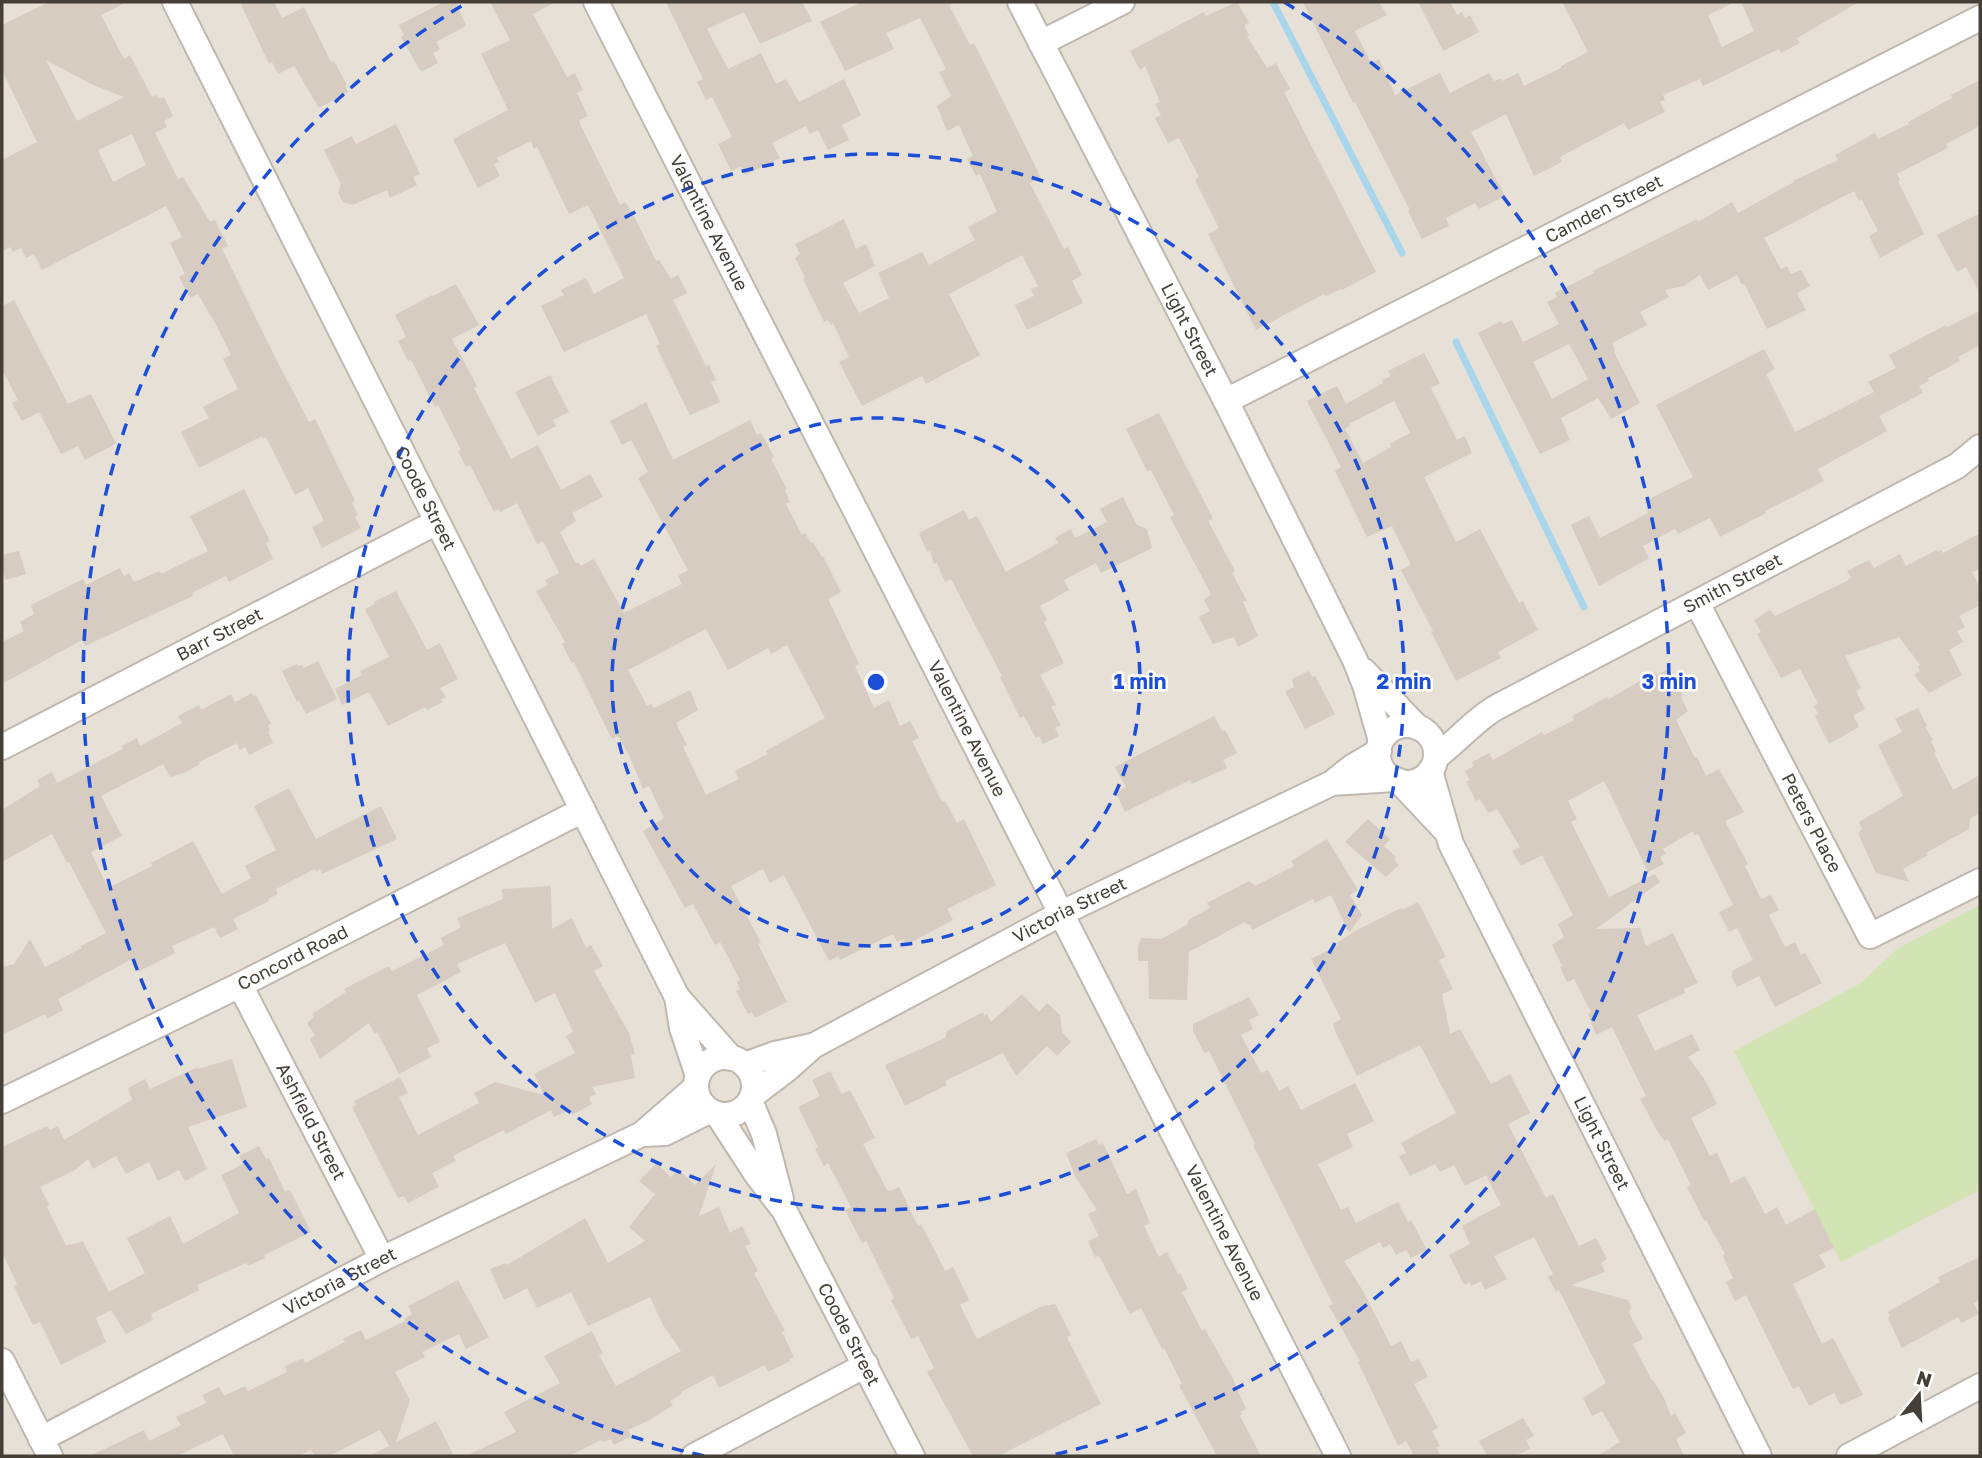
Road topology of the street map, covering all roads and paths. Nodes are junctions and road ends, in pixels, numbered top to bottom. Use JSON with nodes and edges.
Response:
{"nodes":[{"id":1,"x":175,"y":2,"type":"edge"},
{"id":2,"x":596,"y":2,"type":"edge"},
{"id":3,"x":1020,"y":2,"type":"edge"},
{"id":4,"x":1122,"y":2,"type":"edge"},
{"id":5,"x":1980,"y":18,"type":"edge"},
{"id":6,"x":1041,"y":43,"type":"junction"},
{"id":7,"x":1226,"y":401,"type":"junction"},
{"id":8,"x":1980,"y":447,"type":"edge"},
{"id":9,"x":437,"y":522,"type":"junction"},
{"id":10,"x":1697,"y":603,"type":"junction"},
{"id":11,"x":1355,"y":660,"type":"junction"},
{"id":12,"x":1480,"y":716,"type":"junction"},
{"id":13,"x":1422,"y":730,"type":"junction"},
{"id":14,"x":1380,"y":746,"type":"junction"},
{"id":15,"x":2,"y":747,"type":"edge"},
{"id":16,"x":1433,"y":764,"type":"junction"},
{"id":17,"x":1396,"y":780,"type":"junction"},
{"id":18,"x":1332,"y":783,"type":"junction"},
{"id":19,"x":583,"y":810,"type":"junction"},
{"id":20,"x":1446,"y":831,"type":"junction"},
{"id":21,"x":1980,"y":881,"type":"edge"},
{"id":22,"x":1062,"y":913,"type":"junction"},
{"id":23,"x":240,"y":985,"type":"junction"},
{"id":24,"x":677,"y":998,"type":"junction"},
{"id":25,"x":813,"y":1046,"type":"junction"},
{"id":26,"x":738,"y":1062,"type":"junction"},
{"id":27,"x":697,"y":1082,"type":"junction"},
{"id":28,"x":751,"y":1098,"type":"junction"},
{"id":29,"x":2,"y":1101,"type":"edge"},
{"id":30,"x":713,"y":1113,"type":"junction"},
{"id":31,"x":642,"y":1134,"type":"junction"},
{"id":32,"x":784,"y":1210,"type":"junction"},
{"id":33,"x":382,"y":1259,"type":"junction"},
{"id":34,"x":2,"y":1361,"type":"edge"},
{"id":35,"x":866,"y":1365,"type":"junction"},
{"id":36,"x":1980,"y":1386,"type":"edge"},
{"id":37,"x":46,"y":1447,"type":"edge"},
{"id":38,"x":694,"y":1456,"type":"edge"},
{"id":39,"x":912,"y":1456,"type":"edge"},
{"id":40,"x":1338,"y":1456,"type":"edge"},
{"id":41,"x":1759,"y":1456,"type":"edge"},
{"id":42,"x":1849,"y":1456,"type":"edge"}],
"edges":[{"from":1,"to":9,"type":"street","name":"Coode Street"},
{"from":2,"to":22,"type":"street","name":"Valentine Avenue"},
{"from":3,"to":6,"type":"street","name":"Light Street"},
{"from":4,"to":6,"type":"street"},
{"from":5,"to":7,"type":"street","name":"Camden Street"},
{"from":6,"to":7,"type":"street","name":"Light Street"},
{"from":7,"to":11,"type":"street","name":"Light Street"},
{"from":8,"to":10,"type":"street","name":"Smith Street"},
{"from":9,"to":15,"type":"street","name":"Barr Street"},
{"from":9,"to":19,"type":"street","name":"Coode Street"},
{"from":10,"to":12,"type":"street","name":"Smith Street"},
{"from":10,"to":21,"type":"street","name":"Peters Place"},
{"from":11,"to":13,"type":"street","name":"Light Street"},
{"from":11,"to":14,"type":"street","name":"Light Street"},
{"from":12,"to":13,"type":"street","name":"Smith Street"},
{"from":12,"to":16,"type":"street","name":"Smith Street"},
{"from":13,"to":14,"type":"street"},
{"from":13,"to":16,"type":"street"},
{"from":14,"to":17,"type":"street"},
{"from":14,"to":18,"type":"street","name":"Victoria Street"},
{"from":16,"to":17,"type":"street"},
{"from":16,"to":20,"type":"street","name":"Light Street"},
{"from":17,"to":18,"type":"street","name":"Victoria Street"},
{"from":17,"to":20,"type":"street","name":"Light Street"},
{"from":18,"to":22,"type":"street","name":"Victoria Street"},
{"from":19,"to":23,"type":"street","name":"Concord Road"},
{"from":19,"to":24,"type":"street","name":"Coode Street"},
{"from":20,"to":41,"type":"street","name":"Light Street"},
{"from":22,"to":25,"type":"street","name":"Victoria Street"},
{"from":22,"to":40,"type":"street","name":"Valentine Avenue"},
{"from":23,"to":29,"type":"street","name":"Concord Road"},
{"from":23,"to":33,"type":"street","name":"Ashfield Street"},
{"from":24,"to":26,"type":"street","name":"Coode Street"},
{"from":24,"to":27,"type":"street","name":"Coode Street"},
{"from":25,"to":26,"type":"street","name":"Victoria Street"},
{"from":25,"to":28,"type":"street","name":"Victoria Street"},
{"from":26,"to":27,"type":"street"},
{"from":26,"to":28,"type":"street"},
{"from":27,"to":30,"type":"street"},
{"from":27,"to":31,"type":"street","name":"Victoria Street"},
{"from":28,"to":30,"type":"street"},
{"from":28,"to":32,"type":"street","name":"Coode Street"},
{"from":30,"to":31,"type":"street","name":"Victoria Street"},
{"from":30,"to":32,"type":"street","name":"Coode Street"},
{"from":31,"to":33,"type":"street","name":"Victoria Street"},
{"from":32,"to":35,"type":"street","name":"Coode Street"},
{"from":33,"to":37,"type":"street","name":"Victoria Street"},
{"from":34,"to":37,"type":"street"},
{"from":35,"to":38,"type":"street"},
{"from":35,"to":39,"type":"street","name":"Coode Street"},
{"from":36,"to":42,"type":"street"}]}
